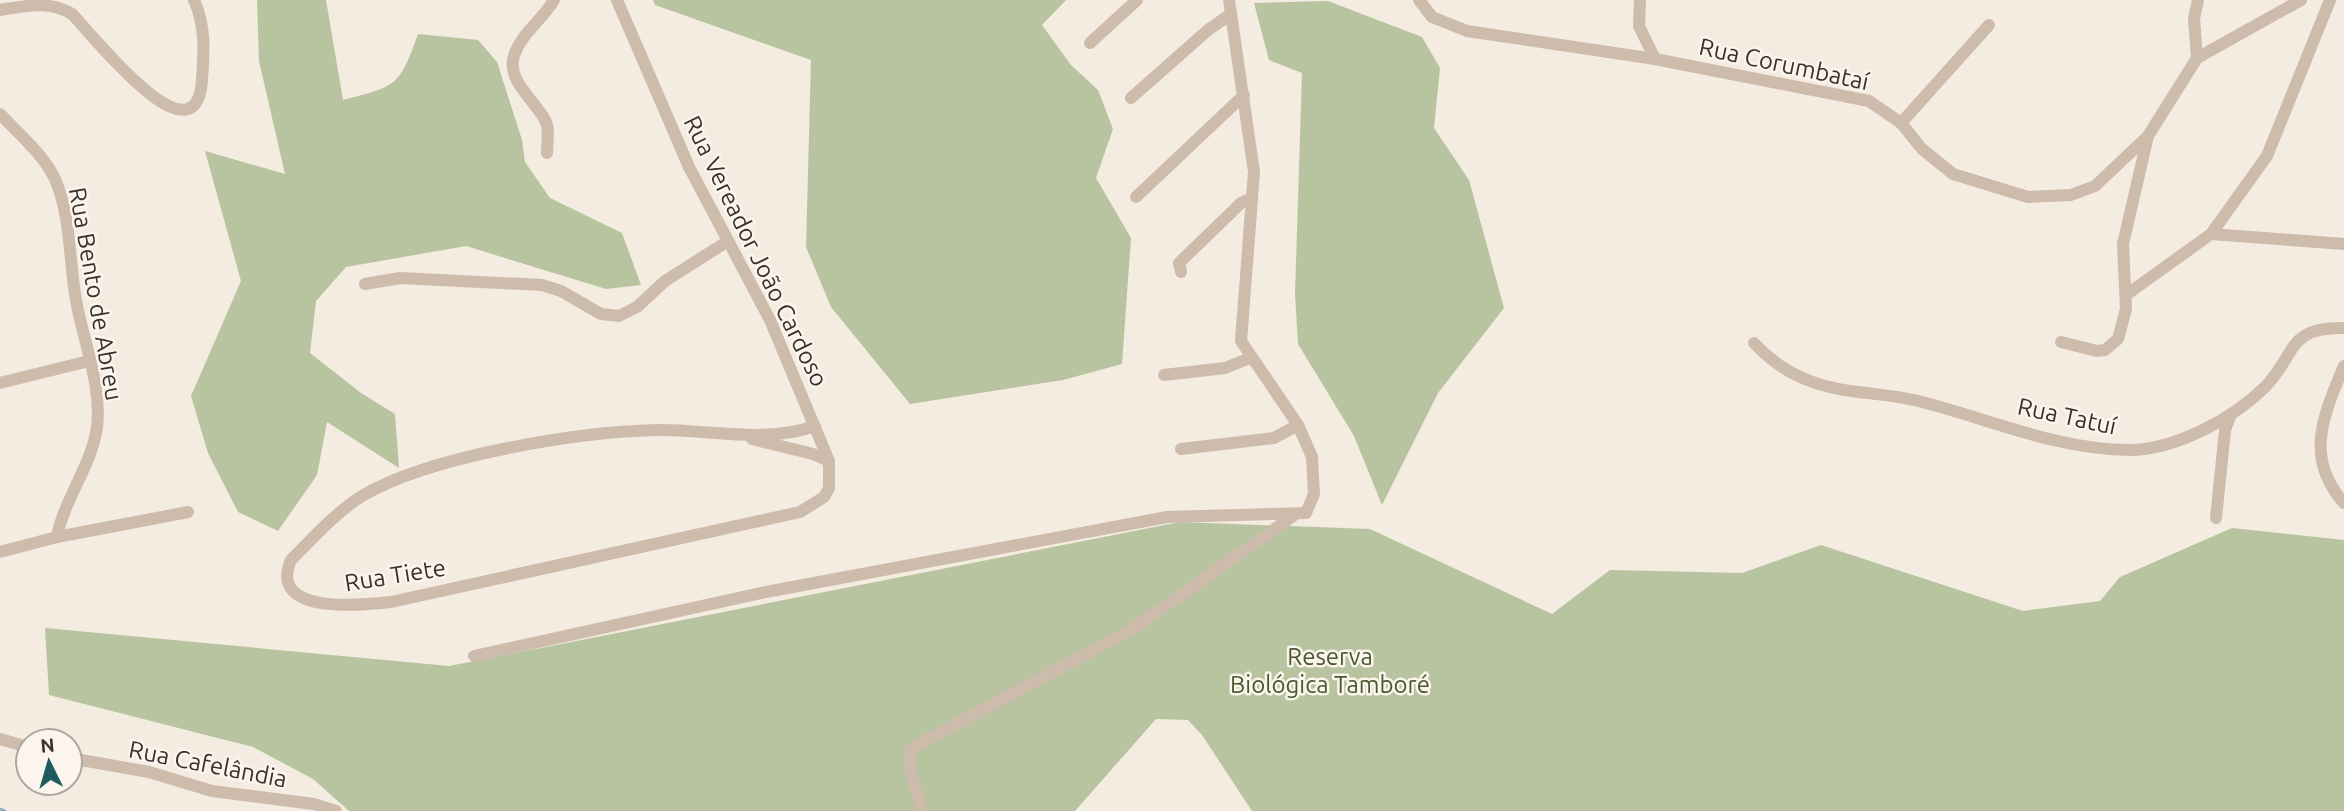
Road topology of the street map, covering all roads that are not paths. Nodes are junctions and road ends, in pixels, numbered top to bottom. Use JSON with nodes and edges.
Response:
{"nodes":[{"id":1,"x":194,"y":0,"type":"edge"},
{"id":2,"x":554,"y":0,"type":"edge"},
{"id":3,"x":617,"y":0,"type":"edge"},
{"id":4,"x":1138,"y":0,"type":"edge"},
{"id":5,"x":1229,"y":0,"type":"edge"},
{"id":6,"x":1419,"y":0,"type":"edge"},
{"id":7,"x":1640,"y":0,"type":"edge"},
{"id":8,"x":2198,"y":0,"type":"edge"},
{"id":9,"x":2301,"y":0,"type":"edge"},
{"id":10,"x":2330,"y":0,"type":"edge"},
{"id":11,"x":0,"y":10,"type":"edge"},
{"id":12,"x":1231,"y":14,"type":"junction"},
{"id":13,"x":1989,"y":25,"type":"dead end"},
{"id":14,"x":1090,"y":43,"type":"dead end"},
{"id":15,"x":2197,"y":58,"type":"junction"},
{"id":16,"x":1655,"y":59,"type":"junction"},
{"id":17,"x":1244,"y":95,"type":"junction"},
{"id":18,"x":1131,"y":98,"type":"dead end"},
{"id":19,"x":0,"y":114,"type":"edge"},
{"id":20,"x":1901,"y":123,"type":"junction"},
{"id":21,"x":2148,"y":136,"type":"junction"},
{"id":22,"x":547,"y":153,"type":"dead end"},
{"id":23,"x":1136,"y":197,"type":"dead end"},
{"id":24,"x":1252,"y":198,"type":"junction"},
{"id":25,"x":1222,"y":221,"type":"junction"},
{"id":26,"x":1249,"y":230,"type":"junction"},
{"id":27,"x":2211,"y":234,"type":"junction"},
{"id":28,"x":727,"y":241,"type":"junction"},
{"id":29,"x":2344,"y":244,"type":"edge"},
{"id":30,"x":1181,"y":272,"type":"dead end"},
{"id":31,"x":365,"y":284,"type":"dead end"},
{"id":32,"x":2126,"y":295,"type":"junction"},
{"id":33,"x":2344,"y":328,"type":"edge"},
{"id":34,"x":2061,"y":342,"type":"dead end"},
{"id":35,"x":1754,"y":343,"type":"dead end"},
{"id":36,"x":1250,"y":358,"type":"junction"},
{"id":37,"x":89,"y":361,"type":"junction"},
{"id":38,"x":2344,"y":366,"type":"edge"},
{"id":39,"x":1164,"y":375,"type":"dead end"},
{"id":40,"x":0,"y":383,"type":"edge"},
{"id":41,"x":2231,"y":414,"type":"junction"},
{"id":42,"x":1298,"y":425,"type":"junction"},
{"id":43,"x":815,"y":426,"type":"junction"},
{"id":44,"x":735,"y":435,"type":"junction"},
{"id":45,"x":1181,"y":449,"type":"dead end"},
{"id":46,"x":829,"y":461,"type":"junction"},
{"id":47,"x":2344,"y":503,"type":"edge"},
{"id":48,"x":188,"y":512,"type":"dead end"},
{"id":49,"x":800,"y":512,"type":"joint"},
{"id":50,"x":1306,"y":513,"type":"junction"},
{"id":51,"x":2216,"y":517,"type":"dead end"},
{"id":52,"x":57,"y":537,"type":"junction"},
{"id":53,"x":0,"y":552,"type":"edge"},
{"id":54,"x":474,"y":656,"type":"dead end"},
{"id":55,"x":84,"y":760,"type":"edge"},
{"id":56,"x":336,"y":811,"type":"edge"},
{"id":57,"x":922,"y":811,"type":"edge"}],
"edges":[{"from":1,"to":11,"type":"street"},
{"from":2,"to":22,"type":"street"},
{"from":3,"to":28,"type":"street","name":"Rua Vereador João Cardoso"},
{"from":4,"to":14,"type":"street"},
{"from":5,"to":12,"type":"street"},
{"from":6,"to":16,"type":"street","name":"Rua Corumbataí"},
{"from":7,"to":16,"type":"street"},
{"from":8,"to":15,"type":"street"},
{"from":9,"to":15,"type":"street"},
{"from":10,"to":27,"type":"street"},
{"from":12,"to":17,"type":"street"},
{"from":12,"to":18,"type":"street"},
{"from":13,"to":20,"type":"street"},
{"from":15,"to":21,"type":"street"},
{"from":16,"to":20,"type":"street","name":"Rua Corumbataí"},
{"from":17,"to":23,"type":"street"},
{"from":17,"to":24,"type":"street"},
{"from":19,"to":37,"type":"street","name":"Rua Bento de Abreu"},
{"from":20,"to":21,"type":"street","name":"Rua Corumbataí"},
{"from":21,"to":32,"type":"street"},
{"from":24,"to":25,"type":"street"},
{"from":24,"to":26,"type":"street"},
{"from":25,"to":26,"type":"street"},
{"from":25,"to":30,"type":"street"},
{"from":26,"to":36,"type":"street"},
{"from":27,"to":29,"type":"street"},
{"from":27,"to":32,"type":"street"},
{"from":28,"to":31,"type":"street"},
{"from":28,"to":43,"type":"street","name":"Rua Vereador João Cardoso"},
{"from":32,"to":34,"type":"street"},
{"from":33,"to":41,"type":"street","name":"Rua Tatuí"},
{"from":35,"to":41,"type":"street","name":"Rua Tatuí"},
{"from":36,"to":39,"type":"street"},
{"from":36,"to":42,"type":"street"},
{"from":37,"to":40,"type":"street"},
{"from":37,"to":52,"type":"street","name":"Rua Bento de Abreu"},
{"from":38,"to":47,"type":"street"},
{"from":41,"to":51,"type":"street"},
{"from":42,"to":45,"type":"street"},
{"from":42,"to":50,"type":"street"},
{"from":43,"to":44,"type":"street","name":"Rua Tiete"},
{"from":43,"to":46,"type":"street","name":"Rua Vereador João Cardoso"},
{"from":44,"to":46,"type":"street","name":"Rua Tiete"},
{"from":44,"to":49,"type":"street","name":"Rua Tiete"},
{"from":46,"to":49,"type":"street","name":"Rua Vereador João Cardoso"},
{"from":48,"to":52,"type":"street"},
{"from":50,"to":54,"type":"street"},
{"from":50,"to":57,"type":"street"},
{"from":52,"to":53,"type":"street"},
{"from":55,"to":56,"type":"street","name":"Rua Cafelândia"}]}
